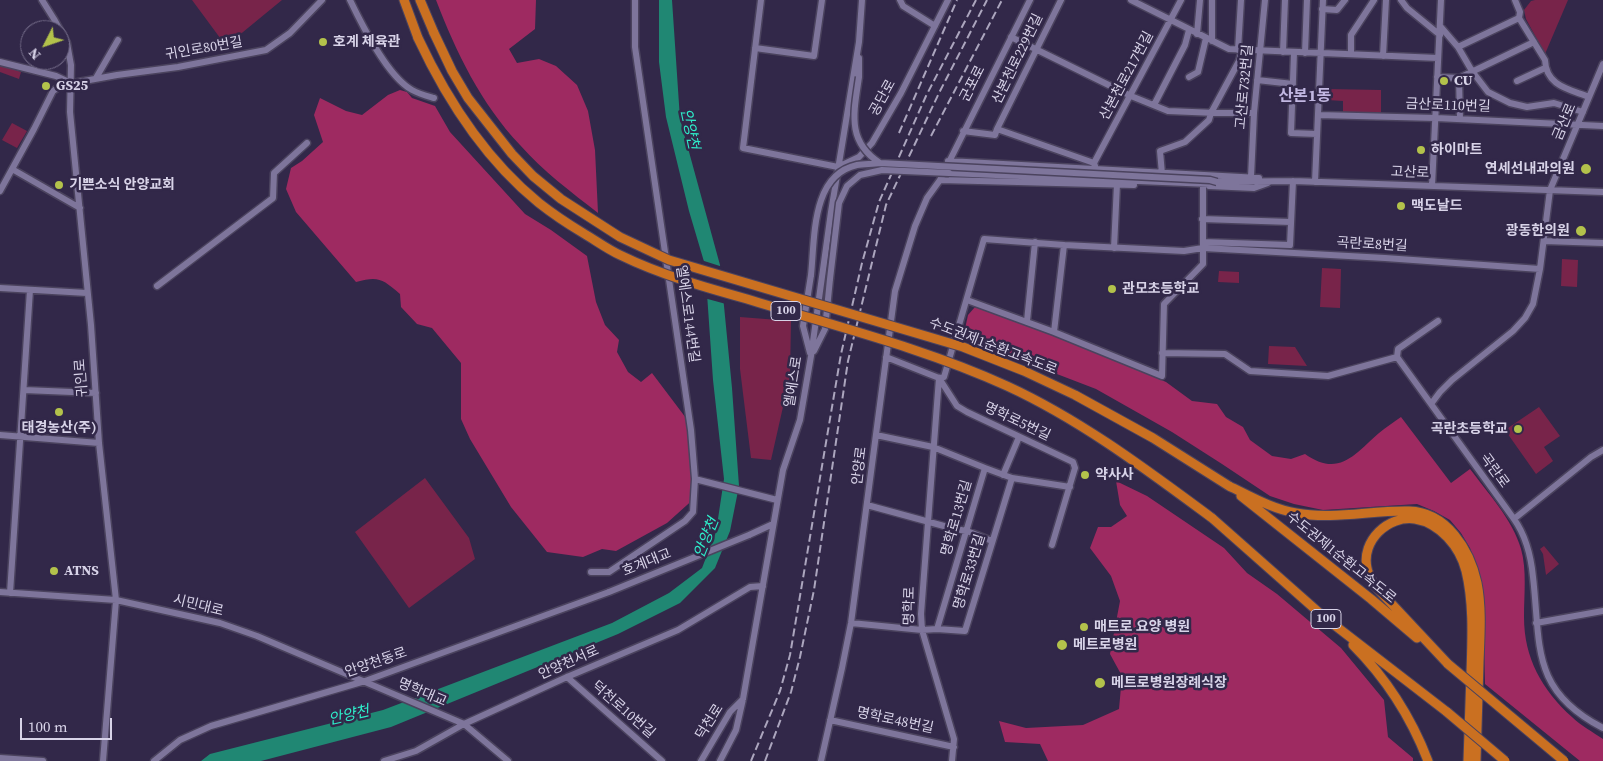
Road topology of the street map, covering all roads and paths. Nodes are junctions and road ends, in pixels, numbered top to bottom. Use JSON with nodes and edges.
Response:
{"nodes":[{"id":1,"x":42,"y":0,"type":"edge"},
{"id":2,"x":322,"y":0,"type":"edge"},
{"id":3,"x":350,"y":0,"type":"edge"},
{"id":4,"x":404,"y":0,"type":"edge"},
{"id":5,"x":420,"y":0,"type":"edge"},
{"id":6,"x":635,"y":0,"type":"edge"},
{"id":7,"x":761,"y":0,"type":"edge"},
{"id":8,"x":822,"y":0,"type":"edge"},
{"id":9,"x":862,"y":0,"type":"edge"},
{"id":10,"x":900,"y":0,"type":"edge"},
{"id":11,"x":948,"y":0,"type":"edge"},
{"id":12,"x":1030,"y":0,"type":"edge"},
{"id":13,"x":1061,"y":0,"type":"edge"},
{"id":14,"x":1131,"y":0,"type":"edge"},
{"id":15,"x":1181,"y":0,"type":"edge"},
{"id":16,"x":1200,"y":0,"type":"edge"},
{"id":17,"x":1212,"y":0,"type":"edge"},
{"id":18,"x":1241,"y":0,"type":"edge"},
{"id":19,"x":1265,"y":0,"type":"edge"},
{"id":20,"x":1285,"y":0,"type":"edge"},
{"id":21,"x":1307,"y":0,"type":"edge"},
{"id":22,"x":1323,"y":0,"type":"edge"},
{"id":23,"x":1345,"y":0,"type":"edge"},
{"id":24,"x":1374,"y":0,"type":"edge"},
{"id":25,"x":1386,"y":0,"type":"edge"},
{"id":26,"x":1401,"y":0,"type":"edge"},
{"id":27,"x":1441,"y":0,"type":"edge"},
{"id":28,"x":1514,"y":0,"type":"edge"},
{"id":29,"x":1322,"y":9,"type":"junction"},
{"id":30,"x":1519,"y":18,"type":"junction"},
{"id":31,"x":1171,"y":20,"type":"junction"},
{"id":32,"x":935,"y":26,"type":"junction"},
{"id":33,"x":1440,"y":26,"type":"junction"},
{"id":34,"x":1189,"y":30,"type":"junction"},
{"id":35,"x":1198,"y":34,"type":"junction"},
{"id":36,"x":1440,"y":34,"type":"junction"},
{"id":37,"x":1012,"y":36,"type":"junction"},
{"id":38,"x":118,"y":40,"type":"dead end"},
{"id":39,"x":1209,"y":40,"type":"junction"},
{"id":40,"x":858,"y":42,"type":"junction"},
{"id":41,"x":1534,"y":42,"type":"junction"},
{"id":42,"x":1458,"y":47,"type":"junction"},
{"id":43,"x":755,"y":48,"type":"junction"},
{"id":44,"x":1036,"y":48,"type":"junction"},
{"id":45,"x":1240,"y":50,"type":"junction"},
{"id":46,"x":1260,"y":51,"type":"junction"},
{"id":47,"x":1283,"y":52,"type":"junction"},
{"id":48,"x":1294,"y":53,"type":"junction"},
{"id":49,"x":1305,"y":53,"type":"junction"},
{"id":50,"x":1320,"y":53,"type":"junction"},
{"id":51,"x":1351,"y":54,"type":"junction"},
{"id":52,"x":1383,"y":56,"type":"junction"},
{"id":53,"x":1438,"y":58,"type":"junction"},
{"id":54,"x":0,"y":62,"type":"edge"},
{"id":55,"x":1603,"y":64,"type":"edge"},
{"id":56,"x":1545,"y":68,"type":"junction"},
{"id":57,"x":1472,"y":71,"type":"junction"},
{"id":58,"x":1189,"y":76,"type":"dead end"},
{"id":59,"x":1437,"y":77,"type":"junction"},
{"id":60,"x":96,"y":78,"type":"junction"},
{"id":61,"x":1459,"y":78,"type":"junction"},
{"id":62,"x":1257,"y":80,"type":"junction"},
{"id":63,"x":1518,"y":81,"type":"dead end"},
{"id":64,"x":71,"y":83,"type":"junction"},
{"id":65,"x":1293,"y":84,"type":"junction"},
{"id":66,"x":1131,"y":96,"type":"junction"},
{"id":67,"x":1589,"y":97,"type":"junction"},
{"id":68,"x":434,"y":98,"type":"dead end"},
{"id":69,"x":1154,"y":105,"type":"junction"},
{"id":70,"x":1583,"y":112,"type":"junction"},
{"id":71,"x":1211,"y":113,"type":"junction"},
{"id":72,"x":1254,"y":113,"type":"junction"},
{"id":73,"x":1318,"y":115,"type":"junction"},
{"id":74,"x":1436,"y":118,"type":"junction"},
{"id":75,"x":1460,"y":119,"type":"junction"},
{"id":76,"x":1577,"y":126,"type":"junction"},
{"id":77,"x":1603,"y":126,"type":"edge"},
{"id":78,"x":997,"y":129,"type":"junction"},
{"id":79,"x":963,"y":131,"type":"junction"},
{"id":80,"x":1317,"y":134,"type":"junction"},
{"id":81,"x":308,"y":143,"type":"dead end"},
{"id":82,"x":948,"y":161,"type":"junction"},
{"id":83,"x":880,"y":163,"type":"junction"},
{"id":84,"x":1094,"y":166,"type":"junction"},
{"id":85,"x":838,"y":168,"type":"junction"},
{"id":86,"x":12,"y":169,"type":"junction"},
{"id":87,"x":1162,"y":174,"type":"junction"},
{"id":88,"x":1252,"y":177,"type":"junction"},
{"id":89,"x":940,"y":180,"type":"junction"},
{"id":90,"x":1274,"y":181,"type":"junction"},
{"id":91,"x":1293,"y":181,"type":"junction"},
{"id":92,"x":1217,"y":182,"type":"junction"},
{"id":93,"x":1315,"y":182,"type":"junction"},
{"id":94,"x":1117,"y":184,"type":"junction"},
{"id":95,"x":1203,"y":186,"type":"junction"},
{"id":96,"x":1432,"y":186,"type":"junction"},
{"id":97,"x":1550,"y":190,"type":"junction"},
{"id":98,"x":0,"y":191,"type":"edge"},
{"id":99,"x":1603,"y":192,"type":"edge"},
{"id":100,"x":80,"y":208,"type":"junction"},
{"id":101,"x":1202,"y":219,"type":"junction"},
{"id":102,"x":1291,"y":222,"type":"junction"},
{"id":103,"x":1544,"y":241,"type":"junction"},
{"id":104,"x":1034,"y":242,"type":"junction"},
{"id":105,"x":1603,"y":243,"type":"edge"},
{"id":106,"x":1064,"y":245,"type":"junction"},
{"id":107,"x":1203,"y":245,"type":"junction"},
{"id":108,"x":1114,"y":248,"type":"junction"},
{"id":109,"x":1540,"y":269,"type":"junction"},
{"id":110,"x":157,"y":286,"type":"dead end"},
{"id":111,"x":0,"y":288,"type":"edge"},
{"id":112,"x":30,"y":290,"type":"junction"},
{"id":113,"x":88,"y":293,"type":"junction"},
{"id":114,"x":967,"y":300,"type":"junction"},
{"id":115,"x":1027,"y":321,"type":"junction"},
{"id":116,"x":1438,"y":321,"type":"dead end"},
{"id":117,"x":1054,"y":332,"type":"junction"},
{"id":118,"x":1162,"y":352,"type":"junction"},
{"id":119,"x":811,"y":356,"type":"junction"},
{"id":120,"x":886,"y":357,"type":"junction"},
{"id":121,"x":1397,"y":357,"type":"junction"},
{"id":122,"x":939,"y":378,"type":"junction"},
{"id":123,"x":24,"y":390,"type":"junction"},
{"id":124,"x":96,"y":393,"type":"junction"},
{"id":125,"x":1431,"y":404,"type":"junction"},
{"id":126,"x":0,"y":435,"type":"edge"},
{"id":127,"x":876,"y":435,"type":"junction"},
{"id":128,"x":21,"y":436,"type":"junction"},
{"id":129,"x":1019,"y":436,"type":"junction"},
{"id":130,"x":99,"y":443,"type":"junction"},
{"id":131,"x":933,"y":447,"type":"junction"},
{"id":132,"x":1603,"y":450,"type":"edge"},
{"id":133,"x":985,"y":468,"type":"junction"},
{"id":134,"x":1003,"y":475,"type":"junction"},
{"id":135,"x":1012,"y":478,"type":"junction"},
{"id":136,"x":699,"y":480,"type":"junction"},
{"id":137,"x":1229,"y":486,"type":"junction"},
{"id":138,"x":1070,"y":487,"type":"junction"},
{"id":139,"x":777,"y":500,"type":"junction"},
{"id":140,"x":867,"y":505,"type":"junction"},
{"id":141,"x":1514,"y":519,"type":"junction"},
{"id":142,"x":927,"y":521,"type":"junction"},
{"id":143,"x":773,"y":524,"type":"junction"},
{"id":144,"x":967,"y":531,"type":"junction"},
{"id":145,"x":992,"y":541,"type":"junction"},
{"id":146,"x":1052,"y":545,"type":"dead end"},
{"id":147,"x":591,"y":572,"type":"dead end"},
{"id":148,"x":763,"y":586,"type":"junction"},
{"id":149,"x":0,"y":592,"type":"edge"},
{"id":150,"x":609,"y":592,"type":"joint"},
{"id":151,"x":10,"y":593,"type":"junction"},
{"id":152,"x":116,"y":600,"type":"junction"},
{"id":153,"x":1603,"y":611,"type":"edge"},
{"id":154,"x":1324,"y":617,"type":"junction"},
{"id":155,"x":851,"y":623,"type":"junction"},
{"id":156,"x":1536,"y":623,"type":"junction"},
{"id":157,"x":937,"y":628,"type":"junction"},
{"id":158,"x":922,"y":630,"type":"junction"},
{"id":159,"x":1448,"y":664,"type":"junction"},
{"id":160,"x":567,"y":677,"type":"junction"},
{"id":161,"x":365,"y":681,"type":"junction"},
{"id":162,"x":379,"y":688,"type":"joint"},
{"id":163,"x":743,"y":699,"type":"junction"},
{"id":164,"x":830,"y":720,"type":"junction"},
{"id":165,"x":464,"y":724,"type":"junction"},
{"id":166,"x":1603,"y":728,"type":"edge"},
{"id":167,"x":954,"y":746,"type":"junction"},
{"id":168,"x":0,"y":758,"type":"edge"},
{"id":169,"x":43,"y":761,"type":"edge"},
{"id":170,"x":103,"y":761,"type":"edge"},
{"id":171,"x":154,"y":761,"type":"edge"},
{"id":172,"x":384,"y":761,"type":"edge"},
{"id":173,"x":508,"y":761,"type":"edge"},
{"id":174,"x":662,"y":761,"type":"edge"},
{"id":175,"x":701,"y":761,"type":"edge"},
{"id":176,"x":720,"y":761,"type":"edge"},
{"id":177,"x":821,"y":761,"type":"edge"},
{"id":178,"x":952,"y":761,"type":"edge"},
{"id":179,"x":1428,"y":761,"type":"edge"},
{"id":180,"x":1468,"y":761,"type":"edge"},
{"id":181,"x":1476,"y":761,"type":"edge"},
{"id":182,"x":1505,"y":761,"type":"edge"},
{"id":183,"x":1564,"y":761,"type":"edge"}],
"edges":[{"from":1,"to":64,"type":"street","name":"귀인로"},
{"from":2,"to":60,"type":"street","name":"귀인로80번길"},
{"from":3,"to":68,"type":"street"},
{"from":4,"to":154,"type":"highway","number":"100","bridge":true},
{"from":5,"to":137,"type":"highway","name":"수도권제1순환고속도로","number":"100","bridge":true},
{"from":6,"to":136,"type":"street","name":"엘에스로144번길"},
{"from":7,"to":43,"type":"street"},
{"from":8,"to":43,"type":"street"},
{"from":9,"to":40,"type":"street","name":"엘에스로"},
{"from":10,"to":32,"type":"street"},
{"from":11,"to":32,"type":"street","name":"공단로"},
{"from":12,"to":37,"type":"street","name":"군포로"},
{"from":13,"to":44,"type":"street","name":"산본천로229번길"},
{"from":14,"to":31,"type":"street"},
{"from":15,"to":31,"type":"street","name":"산본천로217번길"},
{"from":16,"to":35,"type":"street"},
{"from":17,"to":39,"type":"street"},
{"from":18,"to":45,"type":"street"},
{"from":19,"to":46,"type":"street","name":"고산로732번길"},
{"from":20,"to":47,"type":"street"},
{"from":21,"to":49,"type":"street"},
{"from":22,"to":29,"type":"street"},
{"from":23,"to":29,"type":"street"},
{"from":24,"to":51,"type":"street"},
{"from":25,"to":52,"type":"street"},
{"from":26,"to":36,"type":"street"},
{"from":27,"to":33,"type":"street"},
{"from":28,"to":30,"type":"street"},
{"from":29,"to":50,"type":"street"},
{"from":30,"to":41,"type":"street"},
{"from":30,"to":42,"type":"street"},
{"from":31,"to":34,"type":"street"},
{"from":31,"to":66,"type":"street","name":"산본천로217번길"},
{"from":32,"to":85,"type":"street","name":"공단로"},
{"from":33,"to":36,"type":"street"},
{"from":33,"to":42,"type":"street"},
{"from":34,"to":35,"type":"street"},
{"from":34,"to":69,"type":"street"},
{"from":35,"to":39,"type":"street"},
{"from":36,"to":53,"type":"street"},
{"from":37,"to":44,"type":"street"},
{"from":37,"to":79,"type":"street","name":"군포로"},
{"from":38,"to":60,"type":"street"},
{"from":39,"to":45,"type":"street"},
{"from":39,"to":58,"type":"street"},
{"from":40,"to":83,"type":"street","bridge":true},
{"from":40,"to":85,"type":"street","name":"엘에스로"},
{"from":41,"to":56,"type":"street"},
{"from":41,"to":57,"type":"street"},
{"from":42,"to":57,"type":"street"},
{"from":43,"to":85,"type":"street"},
{"from":44,"to":66,"type":"street"},
{"from":44,"to":78,"type":"street","name":"산본천로229번길"},
{"from":45,"to":46,"type":"street"},
{"from":45,"to":71,"type":"street"},
{"from":46,"to":47,"type":"street"},
{"from":46,"to":62,"type":"street","name":"고산로732번길"},
{"from":47,"to":48,"type":"street"},
{"from":48,"to":49,"type":"street"},
{"from":48,"to":65,"type":"street"},
{"from":49,"to":50,"type":"street"},
{"from":50,"to":51,"type":"street"},
{"from":50,"to":73,"type":"street"},
{"from":51,"to":52,"type":"street"},
{"from":52,"to":53,"type":"street"},
{"from":53,"to":59,"type":"street"},
{"from":54,"to":64,"type":"street"},
{"from":55,"to":67,"type":"street","name":"금산로"},
{"from":56,"to":63,"type":"street"},
{"from":56,"to":67,"type":"street"},
{"from":57,"to":61,"type":"street"},
{"from":57,"to":70,"type":"street"},
{"from":59,"to":61,"type":"street"},
{"from":59,"to":74,"type":"street"},
{"from":60,"to":64,"type":"street","name":"귀인로80번길"},
{"from":61,"to":75,"type":"street"},
{"from":62,"to":65,"type":"street"},
{"from":62,"to":72,"type":"street","name":"고산로732번길"},
{"from":64,"to":86,"type":"street"},
{"from":64,"to":100,"type":"street","name":"귀인로"},
{"from":65,"to":80,"type":"street"},
{"from":66,"to":69,"type":"street"},
{"from":66,"to":84,"type":"street","name":"산본천로217번길"},
{"from":67,"to":70,"type":"street","name":"금산로"},
{"from":69,"to":71,"type":"street"},
{"from":70,"to":76,"type":"street","name":"금산로"},
{"from":71,"to":72,"type":"street"},
{"from":71,"to":87,"type":"street"},
{"from":72,"to":88,"type":"street","name":"고산로732번길"},
{"from":73,"to":74,"type":"street","name":"금산로110번길"},
{"from":73,"to":80,"type":"street"},
{"from":74,"to":75,"type":"street","name":"금산로110번길"},
{"from":74,"to":96,"type":"street"},
{"from":75,"to":76,"type":"street","name":"금산로110번길"},
{"from":76,"to":77,"type":"street","name":"금산로110번길"},
{"from":76,"to":97,"type":"street","name":"금산로"},
{"from":78,"to":79,"type":"street"},
{"from":78,"to":84,"type":"street"},
{"from":79,"to":82,"type":"street","name":"군포로"},
{"from":80,"to":93,"type":"street"},
{"from":81,"to":110,"type":"street"},
{"from":82,"to":84,"type":"street"},
{"from":82,"to":89,"type":"street","name":"군포로"},
{"from":83,"to":92,"type":"street","bridge":true},
{"from":83,"to":119,"type":"street","bridge":true},
{"from":84,"to":87,"type":"street"},
{"from":85,"to":119,"type":"street","name":"엘에스로"},
{"from":86,"to":98,"type":"street"},
{"from":86,"to":100,"type":"street"},
{"from":87,"to":88,"type":"street"},
{"from":88,"to":90,"type":"street"},
{"from":89,"to":94,"type":"street"},
{"from":89,"to":120,"type":"street","name":"안양로"},
{"from":90,"to":91,"type":"street","name":"고산로"},
{"from":90,"to":92,"type":"street","name":"고산로"},
{"from":90,"to":95,"type":"street"},
{"from":91,"to":93,"type":"street","name":"고산로"},
{"from":91,"to":102,"type":"street"},
{"from":92,"to":119,"type":"street","bridge":true},
{"from":93,"to":96,"type":"street","name":"고산로"},
{"from":94,"to":95,"type":"street"},
{"from":94,"to":108,"type":"street"},
{"from":95,"to":101,"type":"street"},
{"from":96,"to":97,"type":"street","name":"고산로"},
{"from":97,"to":99,"type":"street","name":"고산로"},
{"from":97,"to":103,"type":"street"},
{"from":100,"to":113,"type":"street","name":"귀인로"},
{"from":101,"to":102,"type":"street"},
{"from":101,"to":107,"type":"street"},
{"from":102,"to":107,"type":"street"},
{"from":103,"to":105,"type":"street"},
{"from":103,"to":109,"type":"street"},
{"from":104,"to":106,"type":"street","name":"곡란로8번길"},
{"from":104,"to":114,"type":"street","name":"곡란로8번길"},
{"from":104,"to":115,"type":"street"},
{"from":106,"to":108,"type":"street","name":"곡란로8번길"},
{"from":106,"to":117,"type":"street"},
{"from":107,"to":108,"type":"street","name":"곡란로8번길"},
{"from":107,"to":109,"type":"street","name":"곡란로8번길"},
{"from":107,"to":118,"type":"street"},
{"from":109,"to":125,"type":"street"},
{"from":111,"to":112,"type":"street"},
{"from":112,"to":113,"type":"street"},
{"from":112,"to":123,"type":"street"},
{"from":113,"to":124,"type":"street","name":"귀인로"},
{"from":114,"to":115,"type":"street"},
{"from":114,"to":122,"type":"street"},
{"from":115,"to":117,"type":"street"},
{"from":116,"to":121,"type":"street"},
{"from":117,"to":118,"type":"street"},
{"from":118,"to":121,"type":"street"},
{"from":119,"to":139,"type":"street","name":"엘에스로"},
{"from":120,"to":122,"type":"street"},
{"from":120,"to":127,"type":"street","name":"안양로"},
{"from":121,"to":125,"type":"street","name":"곡란로"},
{"from":122,"to":129,"type":"street","name":"명학로5번길"},
{"from":122,"to":131,"type":"street","name":"명학로"},
{"from":123,"to":124,"type":"street"},
{"from":123,"to":128,"type":"street"},
{"from":124,"to":130,"type":"street","name":"귀인로"},
{"from":125,"to":141,"type":"street","name":"곡란로"},
{"from":126,"to":128,"type":"street"},
{"from":127,"to":131,"type":"street"},
{"from":127,"to":140,"type":"street","name":"안양로"},
{"from":128,"to":130,"type":"street"},
{"from":128,"to":151,"type":"street"},
{"from":129,"to":134,"type":"street"},
{"from":129,"to":138,"type":"street","name":"명학로5번길"},
{"from":130,"to":152,"type":"street","name":"귀인로"},
{"from":131,"to":133,"type":"street","name":"명학로13번길"},
{"from":131,"to":142,"type":"street","name":"명학로"},
{"from":132,"to":141,"type":"street"},
{"from":133,"to":134,"type":"street"},
{"from":133,"to":144,"type":"street","name":"명학로13번길"},
{"from":134,"to":135,"type":"street"},
{"from":135,"to":138,"type":"street"},
{"from":135,"to":145,"type":"street","name":"명학로33번길"},
{"from":136,"to":139,"type":"street"},
{"from":136,"to":147,"type":"street","name":"엘에스로144번길"},
{"from":137,"to":159,"type":"highway","name":"수도권제1순환고속도로","number":"100"},
{"from":137,"to":181,"type":"highway"},
{"from":138,"to":146,"type":"street","name":"명학로5번길"},
{"from":139,"to":143,"type":"street","name":"엘에스로"},
{"from":140,"to":142,"type":"street"},
{"from":140,"to":155,"type":"street","name":"안양로"},
{"from":141,"to":156,"type":"street","name":"곡란로"},
{"from":142,"to":144,"type":"street"},
{"from":142,"to":158,"type":"street","name":"명학로"},
{"from":143,"to":148,"type":"street","name":"엘에스로"},
{"from":143,"to":150,"type":"street","name":"호계대교","bridge":true},
{"from":144,"to":145,"type":"street"},
{"from":144,"to":157,"type":"street","name":"명학로13번길"},
{"from":145,"to":157,"type":"street","name":"명학로33번길"},
{"from":148,"to":160,"type":"street","name":"안양천서로"},
{"from":148,"to":163,"type":"street","name":"엘에스로"},
{"from":149,"to":151,"type":"street","name":"시민대로"},
{"from":150,"to":161,"type":"street","name":"안양천동로"},
{"from":151,"to":152,"type":"street","name":"시민대로"},
{"from":152,"to":161,"type":"street","name":"시민대로"},
{"from":152,"to":170,"type":"street","name":"귀인로"},
{"from":153,"to":156,"type":"street"},
{"from":154,"to":179,"type":"highway"},
{"from":154,"to":182,"type":"highway","number":"100","bridge":true},
{"from":155,"to":158,"type":"street","name":"명학로33번길"},
{"from":155,"to":164,"type":"street","name":"안양로"},
{"from":156,"to":166,"type":"street","name":"곡란로"},
{"from":157,"to":158,"type":"street","name":"명학로33번길"},
{"from":158,"to":167,"type":"street","name":"명학로"},
{"from":159,"to":180,"type":"highway"},
{"from":159,"to":183,"type":"highway","name":"수도권제1순환고속도로","number":"100","bridge":true},
{"from":160,"to":165,"type":"street","name":"안양천서로"},
{"from":160,"to":174,"type":"street","name":"덕천로10번길"},
{"from":161,"to":162,"type":"street","name":"시민대로"},
{"from":161,"to":171,"type":"street","name":"안양천동로"},
{"from":162,"to":165,"type":"street","name":"명학대교"},
{"from":163,"to":175,"type":"street","name":"덕천로"},
{"from":163,"to":176,"type":"street","name":"엘에스로"},
{"from":164,"to":167,"type":"street","name":"명학로48번길"},
{"from":164,"to":177,"type":"street","name":"안양로"},
{"from":165,"to":172,"type":"street","name":"안양천서로"},
{"from":165,"to":173,"type":"street"},
{"from":167,"to":178,"type":"street","name":"명학로"},
{"from":168,"to":169,"type":"street"}]}
